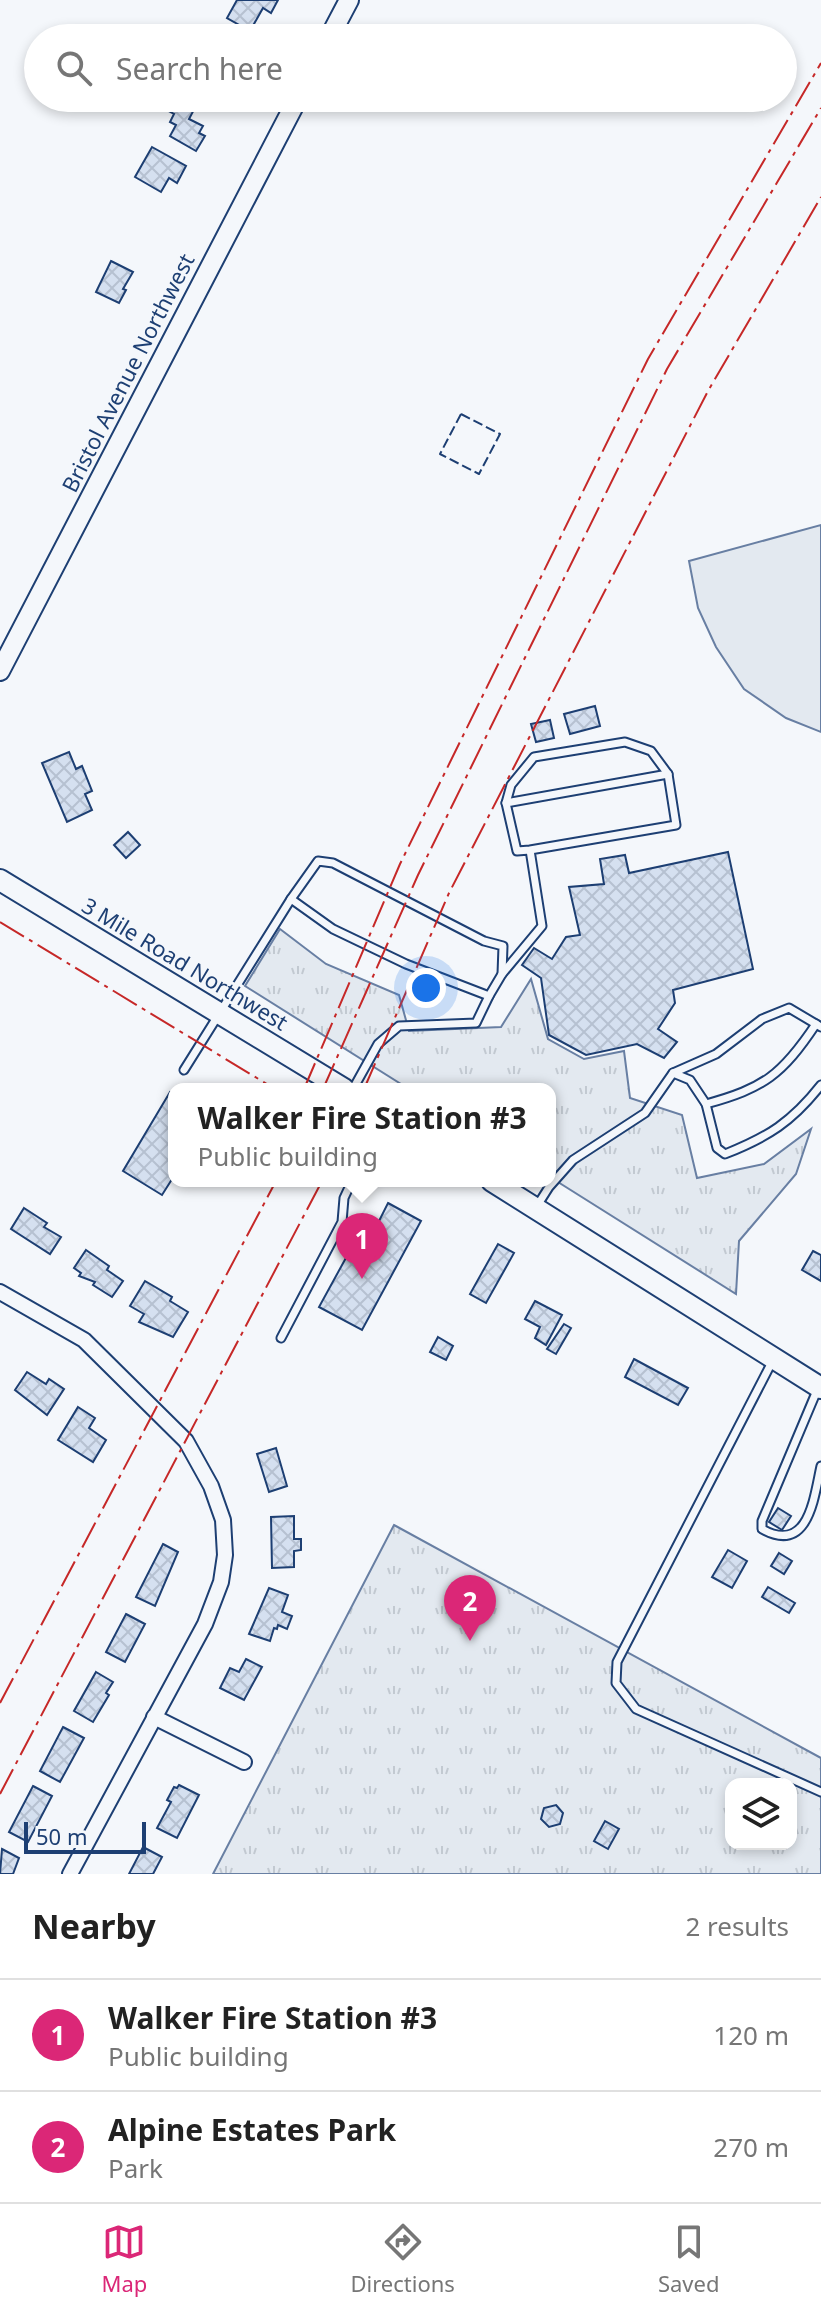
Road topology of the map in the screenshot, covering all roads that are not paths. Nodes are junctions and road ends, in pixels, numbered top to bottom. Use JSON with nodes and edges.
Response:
{"nodes":[{"id":1,"x":349,"y":0,"type":"edge"},
{"id":2,"x":336,"y":24,"type":"edge"},
{"id":3,"x":291,"y":112,"type":"edge"},
{"id":4,"x":0,"y":671,"type":"edge"},
{"id":5,"x":668,"y":774,"type":"junction"},
{"id":6,"x":506,"y":803,"type":"junction"},
{"id":7,"x":530,"y":850,"type":"junction"},
{"id":8,"x":0,"y":880,"type":"edge"},
{"id":9,"x":291,"y":899,"type":"junction"},
{"id":10,"x":502,"y":974,"type":"junction"},
{"id":11,"x":489,"y":996,"type":"junction"},
{"id":12,"x":220,"y":1014,"type":"junction"},
{"id":13,"x":818,"y":1025,"type":"edge"},
{"id":14,"x":184,"y":1070,"type":"dead end"},
{"id":15,"x":673,"y":1073,"type":"junction"},
{"id":16,"x":334,"y":1083,"type":"edge"},
{"id":17,"x":356,"y":1083,"type":"edge"},
{"id":18,"x":821,"y":1085,"type":"edge"},
{"id":19,"x":706,"y":1104,"type":"junction"},
{"id":20,"x":556,"y":1179,"type":"edge"},
{"id":21,"x":349,"y":1187,"type":"edge"},
{"id":22,"x":502,"y":1187,"type":"edge"},
{"id":23,"x":549,"y":1187,"type":"edge"},
{"id":24,"x":536,"y":1208,"type":"junction"},
{"id":25,"x":0,"y":1292,"type":"edge"},
{"id":26,"x":281,"y":1338,"type":"dead end"},
{"id":27,"x":774,"y":1358,"type":"junction"},
{"id":28,"x":820,"y":1387,"type":"edge"},
{"id":29,"x":821,"y":1466,"type":"edge"},
{"id":30,"x":154,"y":1717,"type":"junction"},
{"id":31,"x":244,"y":1762,"type":"dead end"},
{"id":32,"x":821,"y":1792,"type":"edge"},
{"id":33,"x":70,"y":1874,"type":"edge"}],
"edges":[{"from":1,"to":2,"type":"street"},
{"from":3,"to":4,"type":"street","name":"Bristol Avenue Northwest"},
{"from":5,"to":6,"type":"lane"},
{"from":5,"to":6,"type":"lane"},
{"from":5,"to":7,"type":"lane"},
{"from":6,"to":7,"type":"lane"},
{"from":7,"to":10,"type":"lane"},
{"from":8,"to":12,"type":"main road","name":"3 Mile Road Northwest"},
{"from":9,"to":10,"type":"lane"},
{"from":9,"to":11,"type":"lane"},
{"from":9,"to":12,"type":"lane"},
{"from":10,"to":11,"type":"lane"},
{"from":11,"to":17,"type":"lane"},
{"from":12,"to":14,"type":"lane"},
{"from":12,"to":16,"type":"main road","name":"3 Mile Road Northwest"},
{"from":13,"to":15,"type":"lane"},
{"from":13,"to":19,"type":"lane"},
{"from":15,"to":19,"type":"lane"},
{"from":15,"to":20,"type":"lane"},
{"from":18,"to":19,"type":"lane"},
{"from":21,"to":26,"type":"lane"},
{"from":22,"to":24,"type":"main road"},
{"from":23,"to":24,"type":"lane"},
{"from":24,"to":27,"type":"main road"},
{"from":25,"to":30,"type":"street"},
{"from":27,"to":28,"type":"main road"},
{"from":27,"to":32,"type":"lane"},
{"from":28,"to":29,"type":"lane"},
{"from":30,"to":31,"type":"street"},
{"from":30,"to":33,"type":"street"}]}
